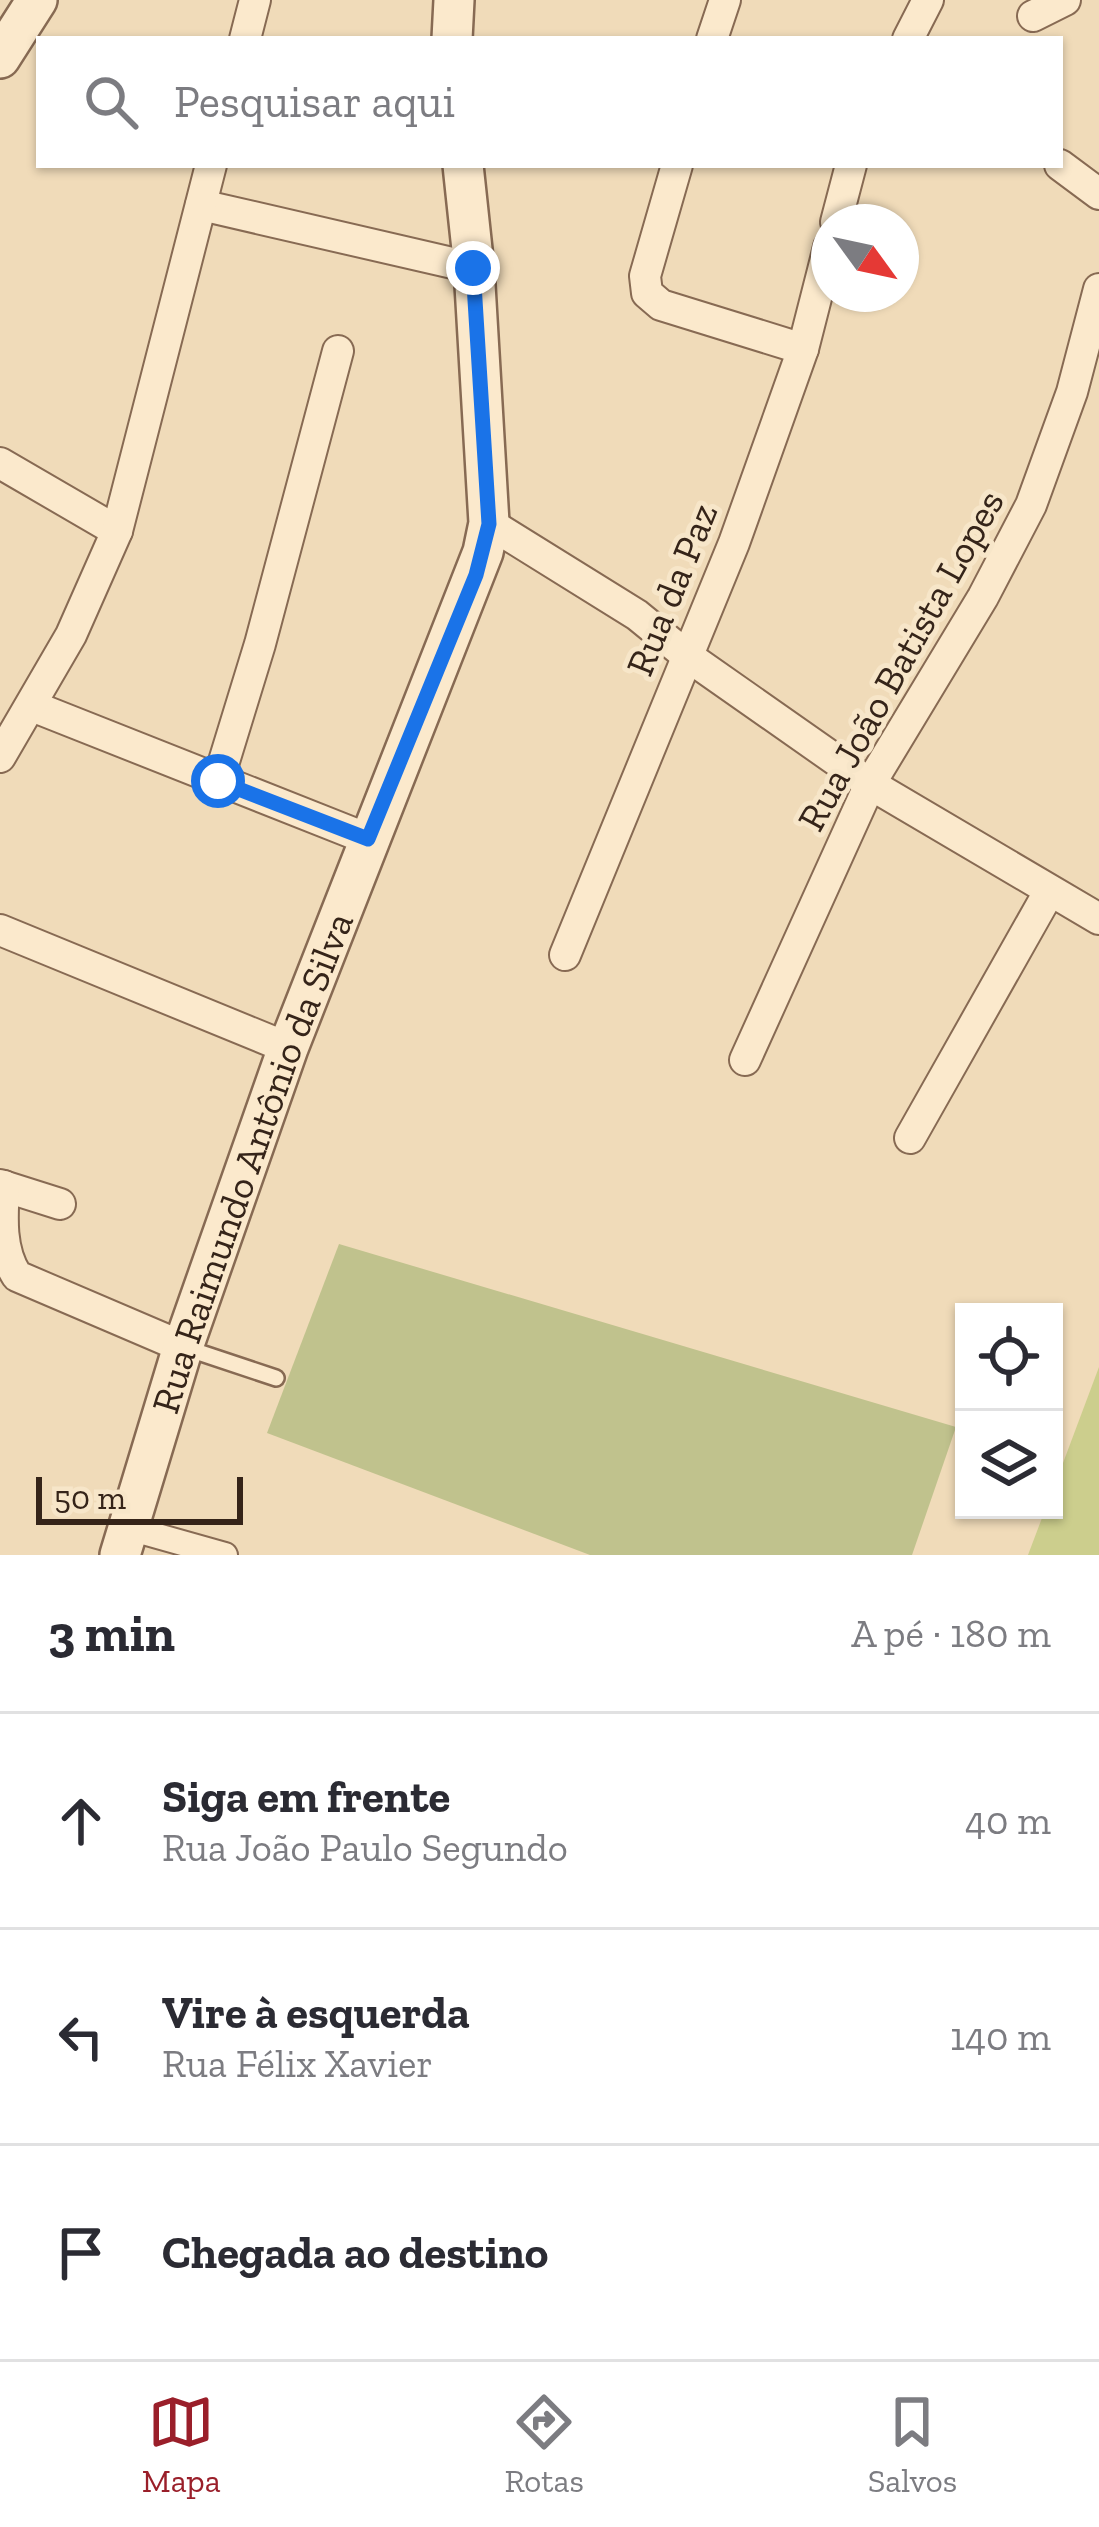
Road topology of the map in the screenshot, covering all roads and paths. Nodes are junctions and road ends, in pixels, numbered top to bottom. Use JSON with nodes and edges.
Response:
{"nodes":[{"id":1,"x":37,"y":0,"type":"edge"},
{"id":2,"x":255,"y":0,"type":"edge"},
{"id":3,"x":454,"y":0,"type":"edge"},
{"id":4,"x":725,"y":0,"type":"edge"},
{"id":5,"x":928,"y":0,"type":"edge"},
{"id":6,"x":1065,"y":0,"type":"edge"},
{"id":7,"x":1021,"y":18,"type":"edge"},
{"id":8,"x":246,"y":36,"type":"edge"},
{"id":9,"x":452,"y":36,"type":"edge"},
{"id":10,"x":713,"y":36,"type":"edge"},
{"id":11,"x":910,"y":36,"type":"edge"},
{"id":12,"x":0,"y":58,"type":"edge"},
{"id":13,"x":1063,"y":167,"type":"edge"},
{"id":14,"x":210,"y":168,"type":"edge"},
{"id":15,"x":463,"y":168,"type":"edge"},
{"id":16,"x":676,"y":168,"type":"edge"},
{"id":17,"x":850,"y":168,"type":"edge"},
{"id":18,"x":1096,"y":190,"type":"edge"},
{"id":19,"x":841,"y":204,"type":"edge"},
{"id":20,"x":201,"y":205,"type":"junction"},
{"id":21,"x":473,"y":268,"type":"junction"},
{"id":22,"x":1099,"y":289,"type":"edge"},
{"id":23,"x":812,"y":312,"type":"edge"},
{"id":24,"x":802,"y":349,"type":"junction"},
{"id":25,"x":338,"y":350,"type":"dead end"},
{"id":26,"x":0,"y":463,"type":"edge"},
{"id":27,"x":489,"y":524,"type":"junction"},
{"id":28,"x":117,"y":531,"type":"junction"},
{"id":29,"x":686,"y":655,"type":"junction"},
{"id":30,"x":32,"y":706,"type":"junction"},
{"id":31,"x":0,"y":757,"type":"edge"},
{"id":32,"x":218,"y":781,"type":"junction"},
{"id":33,"x":870,"y":784,"type":"junction"},
{"id":34,"x":368,"y":839,"type":"junction"},
{"id":35,"x":1049,"y":892,"type":"junction"},
{"id":36,"x":1099,"y":920,"type":"edge"},
{"id":37,"x":0,"y":930,"type":"edge"},
{"id":38,"x":565,"y":955,"type":"dead end"},
{"id":39,"x":288,"y":1048,"type":"junction"},
{"id":40,"x":745,"y":1060,"type":"dead end"},
{"id":41,"x":910,"y":1138,"type":"dead end"},
{"id":42,"x":2,"y":1185,"type":"edge"},
{"id":43,"x":60,"y":1204,"type":"dead end"},
{"id":44,"x":183,"y":1348,"type":"junction"},
{"id":45,"x":276,"y":1378,"type":"dead end"},
{"id":46,"x":125,"y":1541,"type":"edge"},
{"id":47,"x":225,"y":1555,"type":"edge"}],
"edges":[{"from":1,"to":12,"type":"street"},
{"from":2,"to":8,"type":"street"},
{"from":3,"to":9,"type":"street"},
{"from":4,"to":10,"type":"street"},
{"from":5,"to":11,"type":"street"},
{"from":6,"to":7,"type":"street"},
{"from":13,"to":18,"type":"street"},
{"from":14,"to":20,"type":"street"},
{"from":15,"to":21,"type":"street","name":"Rua Raimundo Antônio da Silva"},
{"from":16,"to":24,"type":"street"},
{"from":17,"to":19,"type":"street"},
{"from":20,"to":21,"type":"street"},
{"from":20,"to":28,"type":"street"},
{"from":21,"to":27,"type":"street","name":"Rua Raimundo Antônio da Silva"},
{"from":22,"to":33,"type":"street","name":"Rua João Batista Lopes"},
{"from":23,"to":24,"type":"street","name":"Rua da Paz"},
{"from":24,"to":29,"type":"street","name":"Rua da Paz"},
{"from":25,"to":32,"type":"street"},
{"from":26,"to":28,"type":"street"},
{"from":27,"to":29,"type":"street"},
{"from":27,"to":34,"type":"street","name":"Rua Raimundo Antônio da Silva"},
{"from":28,"to":30,"type":"street"},
{"from":29,"to":33,"type":"street"},
{"from":29,"to":38,"type":"street","name":"Rua da Paz"},
{"from":30,"to":31,"type":"street"},
{"from":30,"to":32,"type":"street"},
{"from":32,"to":34,"type":"street"},
{"from":33,"to":35,"type":"street"},
{"from":33,"to":40,"type":"street","name":"Rua João Batista Lopes"},
{"from":34,"to":39,"type":"street","name":"Rua Raimundo Antônio da Silva"},
{"from":35,"to":36,"type":"street"},
{"from":35,"to":41,"type":"street"},
{"from":37,"to":39,"type":"street"},
{"from":39,"to":44,"type":"street","name":"Rua Raimundo Antônio da Silva"},
{"from":42,"to":43,"type":"street"},
{"from":42,"to":44,"type":"street"},
{"from":44,"to":45,"type":"lane"},
{"from":44,"to":46,"type":"street","name":"Rua Raimundo Antônio da Silva"},
{"from":46,"to":47,"type":"street"}]}
